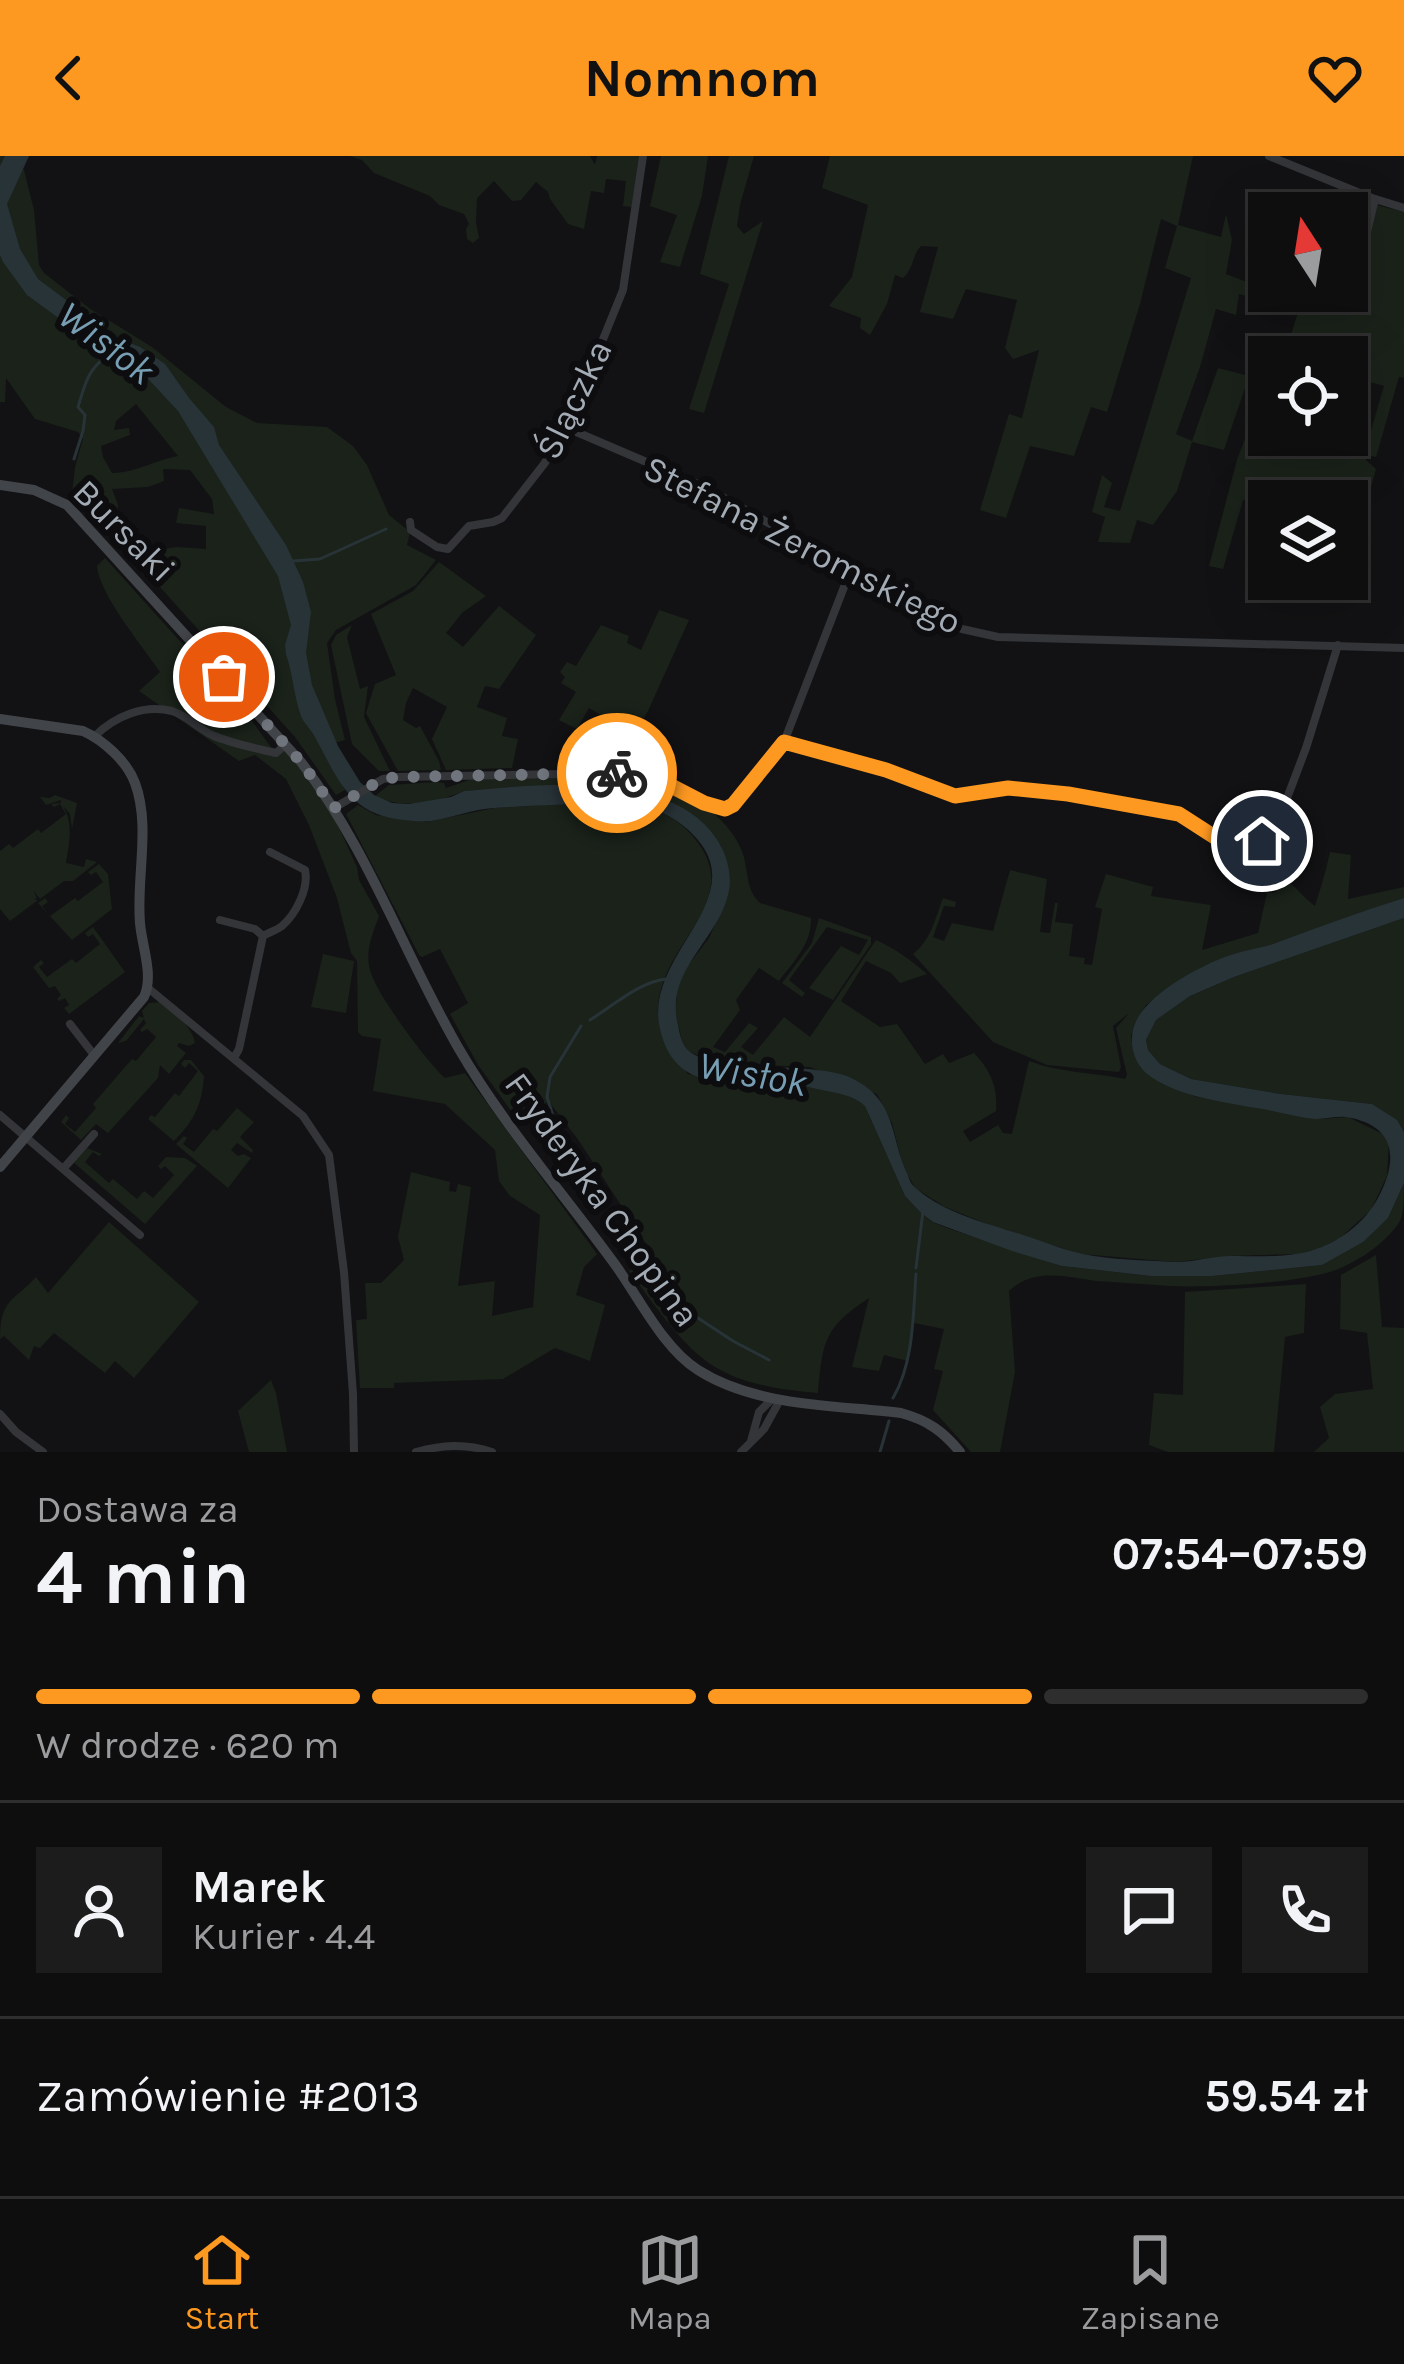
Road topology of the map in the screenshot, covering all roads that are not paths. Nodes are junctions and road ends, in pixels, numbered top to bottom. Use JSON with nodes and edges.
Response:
{"nodes":[{"id":1,"x":643,"y":156,"type":"edge"},
{"id":2,"x":1269,"y":156,"type":"edge"},
{"id":3,"x":1375,"y":199,"type":"junction"},
{"id":4,"x":1404,"y":208,"type":"edge"},
{"id":5,"x":1368,"y":228,"type":"edge"},
{"id":6,"x":567,"y":428,"type":"junction"},
{"id":7,"x":0,"y":485,"type":"edge"},
{"id":8,"x":410,"y":522,"type":"dead end"},
{"id":9,"x":851,"y":569,"type":"junction"},
{"id":10,"x":1338,"y":645,"type":"junction"},
{"id":11,"x":1404,"y":648,"type":"edge"},
{"id":12,"x":0,"y":719,"type":"edge"},
{"id":13,"x":95,"y":736,"type":"junction"},
{"id":14,"x":784,"y":742,"type":"junction"},
{"id":15,"x":285,"y":746,"type":"junction"},
{"id":16,"x":337,"y":806,"type":"junction"},
{"id":17,"x":270,"y":852,"type":"dead end"},
{"id":18,"x":220,"y":920,"type":"dead end"},
{"id":19,"x":263,"y":936,"type":"junction"},
{"id":20,"x":148,"y":988,"type":"junction"},
{"id":21,"x":70,"y":1024,"type":"dead end"},
{"id":22,"x":94,"y":1054,"type":"junction"},
{"id":23,"x":234,"y":1058,"type":"junction"},
{"id":24,"x":0,"y":1115,"type":"edge"},
{"id":25,"x":94,"y":1134,"type":"dead end"},
{"id":26,"x":25,"y":1137,"type":"junction"},
{"id":27,"x":0,"y":1167,"type":"edge"},
{"id":28,"x":63,"y":1169,"type":"junction"},
{"id":29,"x":140,"y":1235,"type":"dead end"},
{"id":30,"x":747,"y":1393,"type":"junction"},
{"id":31,"x":776,"y":1400,"type":"junction"},
{"id":32,"x":797,"y":1401,"type":"junction"},
{"id":33,"x":759,"y":1412,"type":"junction"},
{"id":34,"x":0,"y":1414,"type":"edge"},
{"id":35,"x":773,"y":1414,"type":"junction"},
{"id":36,"x":751,"y":1443,"type":"junction"},
{"id":37,"x":480,"y":1450,"type":"edge"},
{"id":38,"x":44,"y":1452,"type":"edge"},
{"id":39,"x":354,"y":1452,"type":"edge"},
{"id":40,"x":416,"y":1452,"type":"edge"},
{"id":41,"x":492,"y":1452,"type":"edge"},
{"id":42,"x":741,"y":1452,"type":"edge"},
{"id":43,"x":960,"y":1452,"type":"edge"}],
"edges":[{"from":1,"to":6,"type":"street","name":"Ślączka"},
{"from":2,"to":3,"type":"street"},
{"from":3,"to":4,"type":"street"},
{"from":3,"to":5,"type":"street"},
{"from":6,"to":8,"type":"street","name":"Ślączka"},
{"from":6,"to":9,"type":"street","name":"Stefana Żeromskiego"},
{"from":7,"to":15,"type":"street","name":"Bursaki"},
{"from":9,"to":10,"type":"street","name":"Stefana Żeromskiego"},
{"from":9,"to":14,"type":"street"},
{"from":10,"to":11,"type":"street","name":"Stefana Żeromskiego"},
{"from":10,"to":14,"type":"street"},
{"from":12,"to":13,"type":"street"},
{"from":13,"to":15,"type":"street"},
{"from":13,"to":20,"type":"street"},
{"from":14,"to":16,"type":"street"},
{"from":15,"to":16,"type":"street","name":"Bursaki"},
{"from":16,"to":30,"type":"street","name":"Fryderyka Chopina"},
{"from":17,"to":19,"type":"street"},
{"from":18,"to":19,"type":"street"},
{"from":19,"to":23,"type":"street"},
{"from":20,"to":22,"type":"street"},
{"from":20,"to":23,"type":"street"},
{"from":21,"to":22,"type":"street"},
{"from":22,"to":26,"type":"street"},
{"from":23,"to":39,"type":"street"},
{"from":24,"to":26,"type":"street"},
{"from":25,"to":28,"type":"street"},
{"from":26,"to":27,"type":"street"},
{"from":26,"to":28,"type":"street"},
{"from":28,"to":29,"type":"street"},
{"from":30,"to":31,"type":"street","name":"Fryderyka Chopina"},
{"from":30,"to":33,"type":"street"},
{"from":31,"to":32,"type":"street","name":"Fryderyka Chopina"},
{"from":31,"to":33,"type":"street"},
{"from":31,"to":35,"type":"street"},
{"from":32,"to":35,"type":"street"},
{"from":32,"to":43,"type":"street","name":"Fryderyka Chopina"},
{"from":33,"to":36,"type":"street"},
{"from":34,"to":38,"type":"street"},
{"from":35,"to":36,"type":"street"},
{"from":36,"to":42,"type":"street"},
{"from":37,"to":40,"type":"street"},
{"from":37,"to":41,"type":"street"}]}
